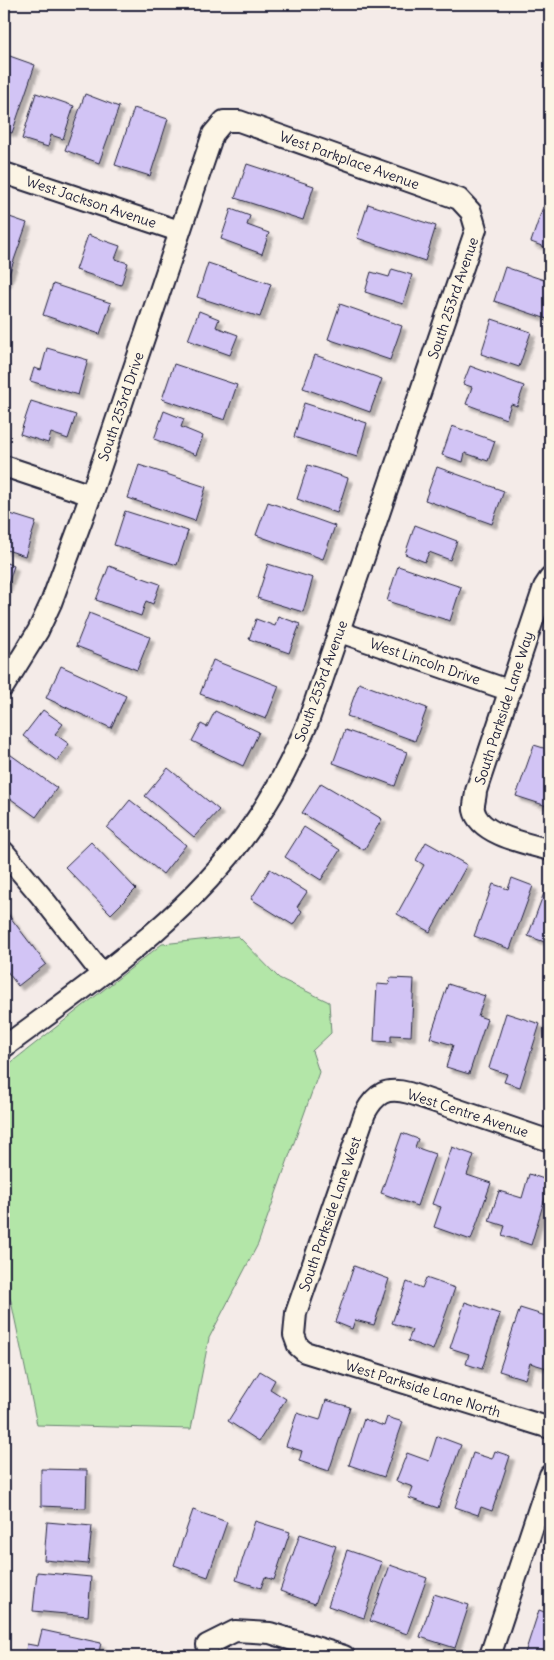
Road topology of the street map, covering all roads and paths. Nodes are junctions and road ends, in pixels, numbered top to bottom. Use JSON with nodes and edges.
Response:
{"nodes":[{"id":1,"x":224,"y":121,"type":"joint"},
{"id":2,"x":4,"y":173,"type":"edge"},
{"id":3,"x":471,"y":212,"type":"joint"},
{"id":4,"x":179,"y":231,"type":"junction"},
{"id":5,"x":4,"y":466,"type":"edge"},
{"id":6,"x":90,"y":495,"type":"junction"},
{"id":7,"x":550,"y":578,"type":"edge"},
{"id":8,"x":340,"y":632,"type":"junction"},
{"id":9,"x":4,"y":686,"type":"edge"},
{"id":10,"x":511,"y":691,"type":"junction"},
{"id":11,"x":550,"y":850,"type":"edge"},
{"id":12,"x":4,"y":852,"type":"edge"},
{"id":13,"x":102,"y":974,"type":"junction"},
{"id":14,"x":4,"y":1047,"type":"edge"},
{"id":15,"x":386,"y":1090,"type":"joint"},
{"id":16,"x":550,"y":1139,"type":"edge"},
{"id":17,"x":298,"y":1346,"type":"joint"},
{"id":18,"x":550,"y":1428,"type":"edge"},
{"id":19,"x":550,"y":1475,"type":"edge"},
{"id":20,"x":207,"y":1644,"type":"dead end"},
{"id":21,"x":344,"y":1656,"type":"edge"},
{"id":22,"x":490,"y":1656,"type":"edge"}],
"edges":[{"from":1,"to":3,"type":"street","name":"West Parkplace Avenue"},
{"from":1,"to":4,"type":"street","name":"South 253rd Drive"},
{"from":2,"to":4,"type":"street","name":"West Jackson Avenue"},
{"from":3,"to":8,"type":"street","name":"South 253rd Avenue"},
{"from":4,"to":6,"type":"street","name":"South 253rd Drive"},
{"from":5,"to":6,"type":"street"},
{"from":6,"to":9,"type":"street","name":"South 253rd Drive"},
{"from":7,"to":10,"type":"street","name":"South Parkside Lane Way"},
{"from":8,"to":10,"type":"street","name":"West Lincoln Drive"},
{"from":8,"to":13,"type":"street","name":"South 253rd Avenue"},
{"from":10,"to":11,"type":"street","name":"South Parkside Lane Way"},
{"from":12,"to":13,"type":"street"},
{"from":13,"to":14,"type":"street","name":"South 253rd Avenue"},
{"from":15,"to":16,"type":"street","name":"West Centre Avenue"},
{"from":15,"to":17,"type":"street","name":"South Parkside Lane West"},
{"from":17,"to":18,"type":"street","name":"West Parkside Lane North"},
{"from":19,"to":22,"type":"street"},
{"from":20,"to":21,"type":"street"}]}
